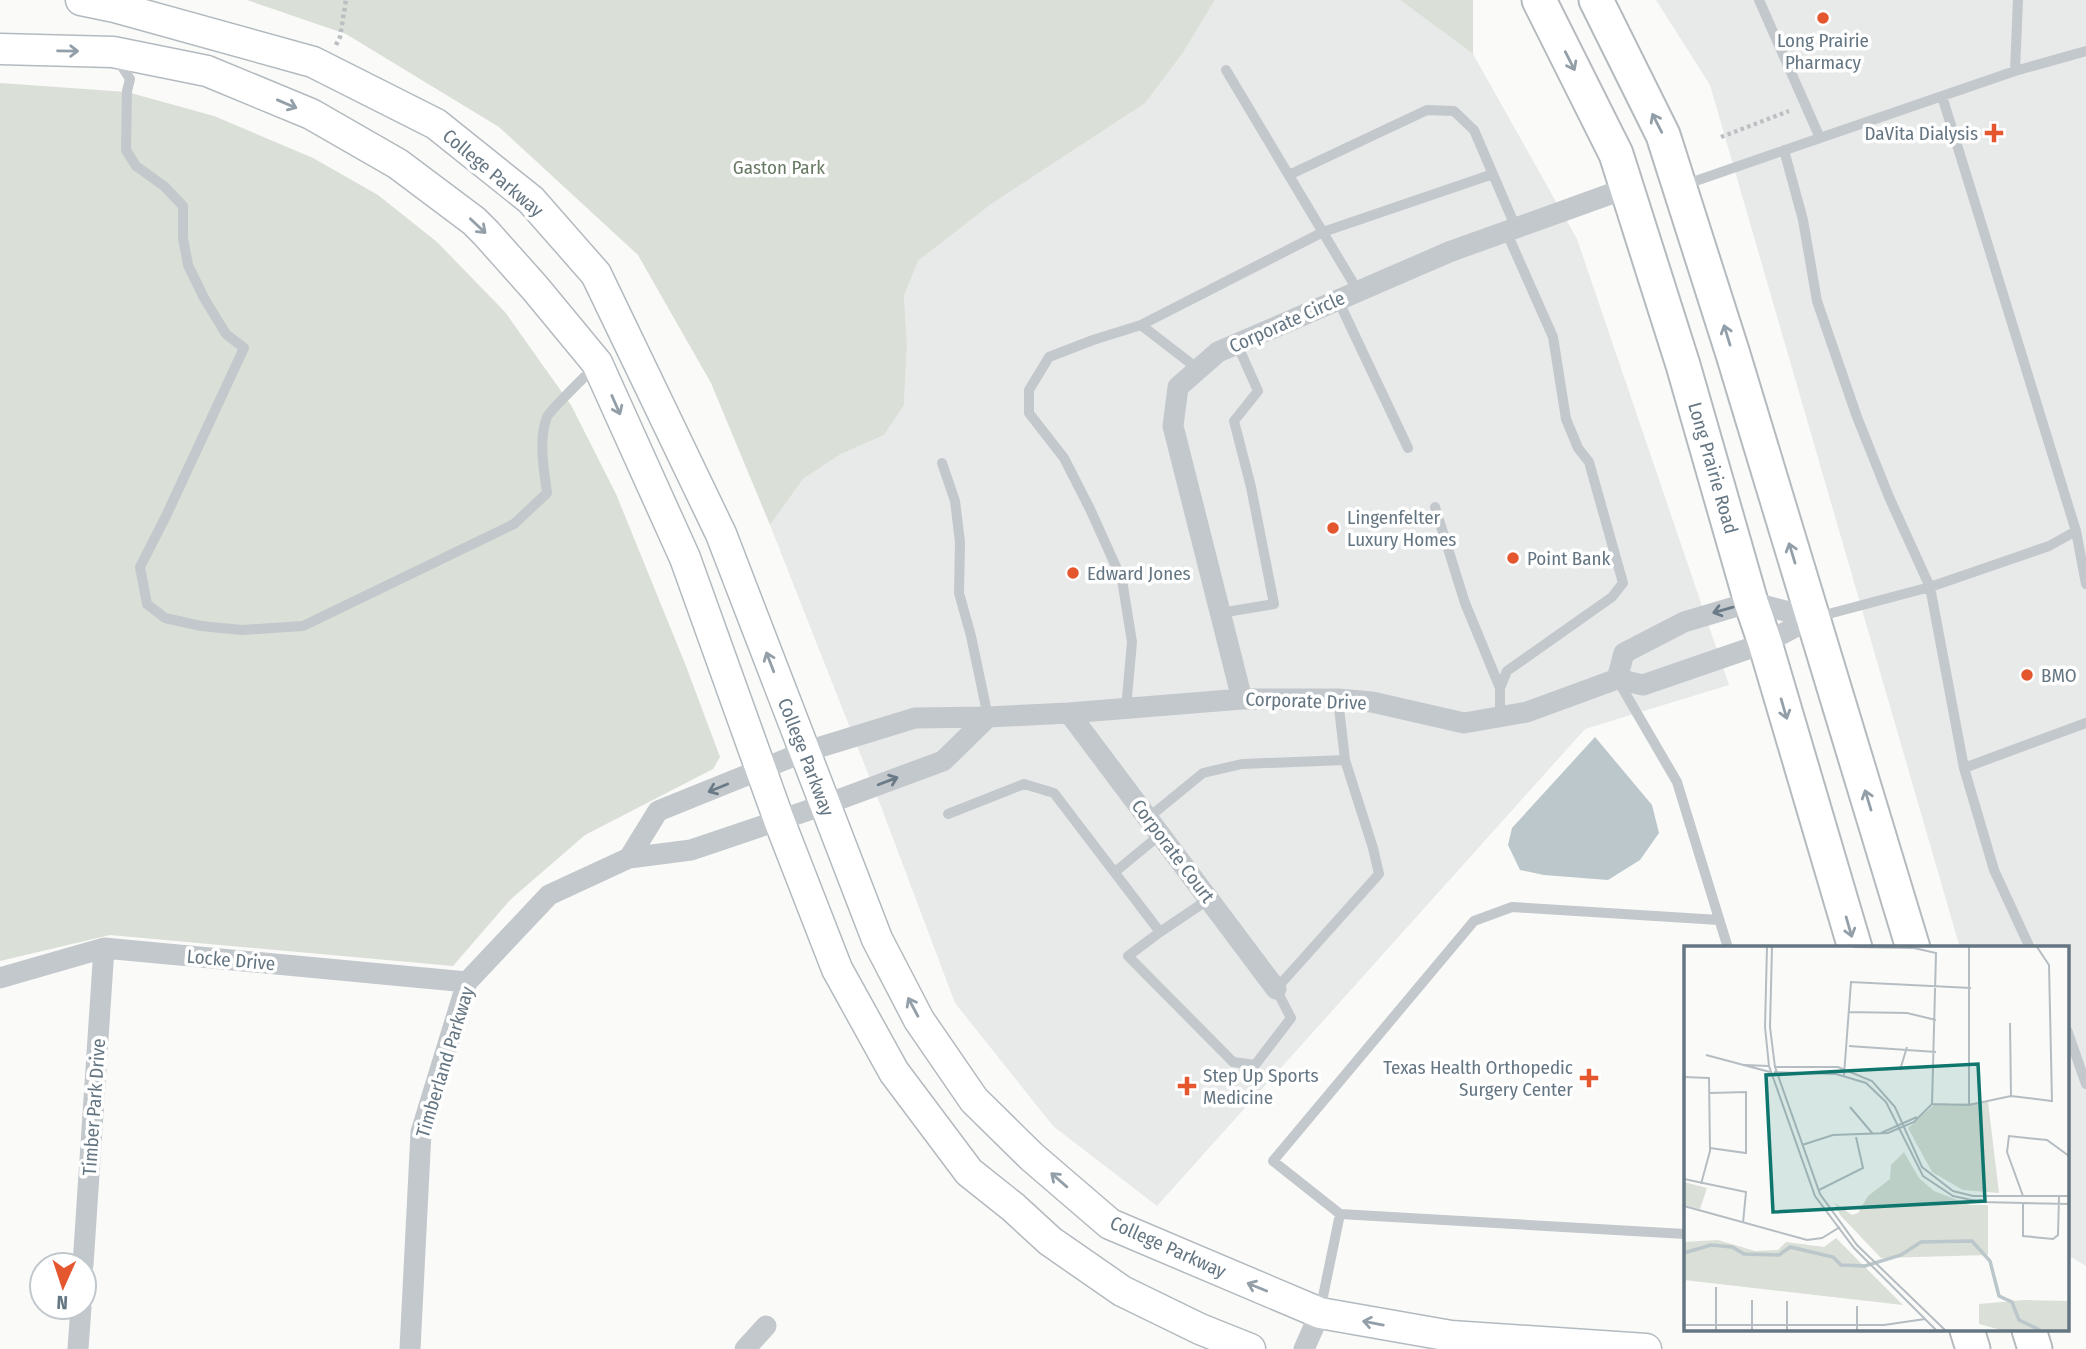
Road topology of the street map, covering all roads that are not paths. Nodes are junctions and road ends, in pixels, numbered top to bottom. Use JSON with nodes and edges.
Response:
{"nodes":[{"id":1,"x":81,"y":0,"type":"edge"},
{"id":2,"x":1539,"y":0,"type":"edge"},
{"id":3,"x":1596,"y":0,"type":"edge"},
{"id":4,"x":1759,"y":0,"type":"edge"},
{"id":5,"x":2018,"y":0,"type":"edge"},
{"id":6,"x":115,"y":7,"type":"junction"},
{"id":7,"x":0,"y":49,"type":"edge"},
{"id":8,"x":2086,"y":51,"type":"edge"},
{"id":9,"x":113,"y":52,"type":"junction"},
{"id":10,"x":1226,"y":70,"type":"dead end"},
{"id":11,"x":2015,"y":71,"type":"junction"},
{"id":12,"x":1942,"y":96,"type":"junction"},
{"id":13,"x":1820,"y":138,"type":"junction"},
{"id":14,"x":1784,"y":150,"type":"junction"},
{"id":15,"x":1493,"y":174,"type":"junction"},
{"id":16,"x":1289,"y":175,"type":"junction"},
{"id":17,"x":1680,"y":187,"type":"junction"},
{"id":18,"x":1627,"y":188,"type":"junction"},
{"id":19,"x":1511,"y":230,"type":"junction"},
{"id":20,"x":1323,"y":232,"type":"junction"},
{"id":21,"x":1358,"y":291,"type":"junction"},
{"id":22,"x":1338,"y":300,"type":"junction"},
{"id":23,"x":1141,"y":325,"type":"junction"},
{"id":24,"x":630,"y":342,"type":"junction"},
{"id":25,"x":1237,"y":344,"type":"junction"},
{"id":26,"x":597,"y":363,"type":"junction"},
{"id":27,"x":1198,"y":369,"type":"junction"},
{"id":28,"x":1408,"y":448,"type":"dead end"},
{"id":29,"x":942,"y":463,"type":"dead end"},
{"id":30,"x":1435,"y":507,"type":"dead end"},
{"id":31,"x":2076,"y":531,"type":"junction"},
{"id":32,"x":2086,"y":584,"type":"edge"},
{"id":33,"x":1930,"y":587,"type":"junction"},
{"id":34,"x":1751,"y":602,"type":"junction"},
{"id":35,"x":1220,"y":613,"type":"junction"},
{"id":36,"x":1812,"y":618,"type":"junction"},
{"id":37,"x":1765,"y":643,"type":"junction"},
{"id":38,"x":1617,"y":680,"type":"junction"},
{"id":39,"x":1500,"y":688,"type":"junction"},
{"id":40,"x":1242,"y":699,"type":"junction"},
{"id":41,"x":1338,"y":699,"type":"junction"},
{"id":42,"x":1126,"y":708,"type":"junction"},
{"id":43,"x":1069,"y":713,"type":"junction"},
{"id":44,"x":988,"y":717,"type":"junction"},
{"id":45,"x":1500,"y":717,"type":"junction"},
{"id":46,"x":2086,"y":723,"type":"edge"},
{"id":47,"x":804,"y":752,"type":"junction"},
{"id":48,"x":1345,"y":760,"type":"junction"},
{"id":49,"x":1964,"y":768,"type":"junction"},
{"id":50,"x":761,"y":770,"type":"junction"},
{"id":51,"x":824,"y":805,"type":"junction"},
{"id":52,"x":948,"y":814,"type":"dead end"},
{"id":53,"x":779,"y":820,"type":"junction"},
{"id":54,"x":1154,"y":826,"type":"junction"},
{"id":55,"x":629,"y":858,"type":"junction"},
{"id":56,"x":1115,"y":872,"type":"junction"},
{"id":57,"x":1209,"y":899,"type":"junction"},
{"id":58,"x":1719,"y":920,"type":"junction"},
{"id":59,"x":1160,"y":932,"type":"junction"},
{"id":60,"x":1727,"y":946,"type":"edge"},
{"id":61,"x":1854,"y":946,"type":"edge"},
{"id":62,"x":1912,"y":946,"type":"edge"},
{"id":63,"x":2029,"y":946,"type":"edge"},
{"id":64,"x":104,"y":948,"type":"junction"},
{"id":65,"x":0,"y":978,"type":"edge"},
{"id":66,"x":467,"y":982,"type":"junction"},
{"id":67,"x":1276,"y":989,"type":"junction"},
{"id":68,"x":2068,"y":1033,"type":"edge"},
{"id":69,"x":2086,"y":1084,"type":"edge"},
{"id":70,"x":1340,"y":1214,"type":"junction"},
{"id":71,"x":1684,"y":1234,"type":"edge"},
{"id":72,"x":84,"y":1251,"type":"edge"},
{"id":73,"x":1320,"y":1313,"type":"junction"},
{"id":74,"x":80,"y":1321,"type":"edge"},
{"id":75,"x":766,"y":1326,"type":"dead end"},
{"id":76,"x":1968,"y":1332,"type":"edge"},
{"id":77,"x":2030,"y":1332,"type":"edge"},
{"id":78,"x":78,"y":1349,"type":"edge"},
{"id":79,"x":411,"y":1349,"type":"edge"},
{"id":80,"x":745,"y":1349,"type":"edge"},
{"id":81,"x":1250,"y":1349,"type":"edge"},
{"id":82,"x":1304,"y":1349,"type":"edge"},
{"id":83,"x":1646,"y":1349,"type":"edge"},
{"id":84,"x":1973,"y":1349,"type":"edge"},
{"id":85,"x":2035,"y":1349,"type":"edge"}],
"edges":[{"from":1,"to":6,"type":"main road","name":"College Parkway"},
{"from":2,"to":18,"type":"main road","name":"Long Prairie Road","one_way":true},
{"from":17,"to":3,"type":"main road","one_way":true},
{"from":4,"to":13,"type":"lane"},
{"from":5,"to":11,"type":"lane"},
{"from":6,"to":9,"type":"main road"},
{"from":6,"to":24,"type":"main road","name":"College Parkway"},
{"from":7,"to":9,"type":"main road","one_way":true},
{"from":8,"to":11,"type":"lane"},
{"from":9,"to":26,"type":"main road","one_way":true},
{"from":9,"to":26,"type":"lane"},
{"from":10,"to":16,"type":"lane"},
{"from":11,"to":12,"type":"lane"},
{"from":12,"to":13,"type":"lane"},
{"from":12,"to":31,"type":"lane"},
{"from":13,"to":14,"type":"lane"},
{"from":14,"to":17,"type":"lane"},
{"from":14,"to":33,"type":"lane"},
{"from":15,"to":16,"type":"lane"},
{"from":15,"to":19,"type":"lane"},
{"from":15,"to":20,"type":"lane"},
{"from":16,"to":20,"type":"lane"},
{"from":36,"to":17,"type":"main road","one_way":true},
{"from":18,"to":19,"type":"street","name":"Corporate Circle"},
{"from":18,"to":34,"type":"main road","name":"Long Prairie Road"},
{"from":19,"to":21,"type":"street","name":"Corporate Circle"},
{"from":19,"to":39,"type":"lane"},
{"from":20,"to":21,"type":"lane"},
{"from":20,"to":23,"type":"lane"},
{"from":21,"to":22,"type":"street","name":"Corporate Circle"},
{"from":22,"to":25,"type":"street","name":"Corporate Circle"},
{"from":22,"to":28,"type":"lane"},
{"from":23,"to":27,"type":"lane"},
{"from":23,"to":42,"type":"lane"},
{"from":24,"to":26,"type":"main road"},
{"from":47,"to":24,"type":"main road","name":"College Parkway","one_way":true},
{"from":25,"to":27,"type":"street","name":"Corporate Circle"},
{"from":25,"to":35,"type":"lane"},
{"from":26,"to":50,"type":"main road","one_way":true},
{"from":27,"to":35,"type":"street","name":"Corporate Circle"},
{"from":29,"to":44,"type":"lane"},
{"from":30,"to":39,"type":"lane"},
{"from":31,"to":32,"type":"lane"},
{"from":31,"to":33,"type":"lane"},
{"from":33,"to":36,"type":"lane"},
{"from":33,"to":49,"type":"lane"},
{"from":34,"to":36,"type":"street"},
{"from":34,"to":37,"type":"main road","name":"Long Prairie Road"},
{"from":34,"to":38,"type":"street","one_way":true},
{"from":35,"to":40,"type":"street","name":"Corporate Circle"},
{"from":36,"to":37,"type":"street","name":"Corporate Drive"},
{"from":62,"to":36,"type":"main road","one_way":true},
{"from":37,"to":38,"type":"street","name":"Corporate Drive"},
{"from":37,"to":61,"type":"main road","name":"Long Prairie Road","one_way":true},
{"from":38,"to":45,"type":"street","name":"Corporate Drive"},
{"from":38,"to":58,"type":"lane"},
{"from":39,"to":45,"type":"lane"},
{"from":40,"to":41,"type":"street","name":"Corporate Drive"},
{"from":40,"to":42,"type":"street","name":"Corporate Drive"},
{"from":41,"to":45,"type":"street","name":"Corporate Drive"},
{"from":41,"to":48,"type":"lane"},
{"from":42,"to":43,"type":"street","name":"Corporate Drive"},
{"from":43,"to":44,"type":"street","name":"Corporate Drive"},
{"from":43,"to":54,"type":"street","name":"Corporate Court"},
{"from":44,"to":47,"type":"street","name":"Corporate Drive"},
{"from":51,"to":44,"type":"street","one_way":true},
{"from":46,"to":49,"type":"lane"},
{"from":47,"to":50,"type":"street"},
{"from":47,"to":51,"type":"main road","name":"College Parkway"},
{"from":48,"to":54,"type":"lane"},
{"from":48,"to":67,"type":"lane"},
{"from":49,"to":63,"type":"lane"},
{"from":50,"to":53,"type":"main road"},
{"from":50,"to":55,"type":"street","one_way":true},
{"from":51,"to":53,"type":"street","name":"Timberland Parkway"},
{"from":73,"to":51,"type":"main road","name":"College Parkway","one_way":true},
{"from":52,"to":56,"type":"lane"},
{"from":53,"to":55,"type":"street","name":"Timberland Parkway"},
{"from":53,"to":81,"type":"main road"},
{"from":54,"to":56,"type":"lane"},
{"from":54,"to":57,"type":"street","name":"Corporate Court"},
{"from":55,"to":66,"type":"street","name":"Timberland Parkway"},
{"from":56,"to":59,"type":"lane"},
{"from":57,"to":59,"type":"lane"},
{"from":57,"to":67,"type":"street","name":"Corporate Court"},
{"from":58,"to":60,"type":"lane"},
{"from":58,"to":70,"type":"lane"},
{"from":59,"to":67,"type":"lane"},
{"from":64,"to":65,"type":"street","name":"Locke Drive"},
{"from":64,"to":66,"type":"street","name":"Locke Drive"},
{"from":64,"to":72,"type":"street","name":"Timber Park Drive"},
{"from":66,"to":79,"type":"street","name":"Timberland Parkway"},
{"from":68,"to":69,"type":"lane"},
{"from":70,"to":71,"type":"lane"},
{"from":70,"to":73,"type":"lane"},
{"from":73,"to":82,"type":"street"},
{"from":83,"to":73,"type":"main road","name":"College Parkway","one_way":true},
{"from":74,"to":78,"type":"street"},
{"from":75,"to":80,"type":"street"},
{"from":76,"to":84,"type":"main road"},
{"from":77,"to":85,"type":"main road"}]}
